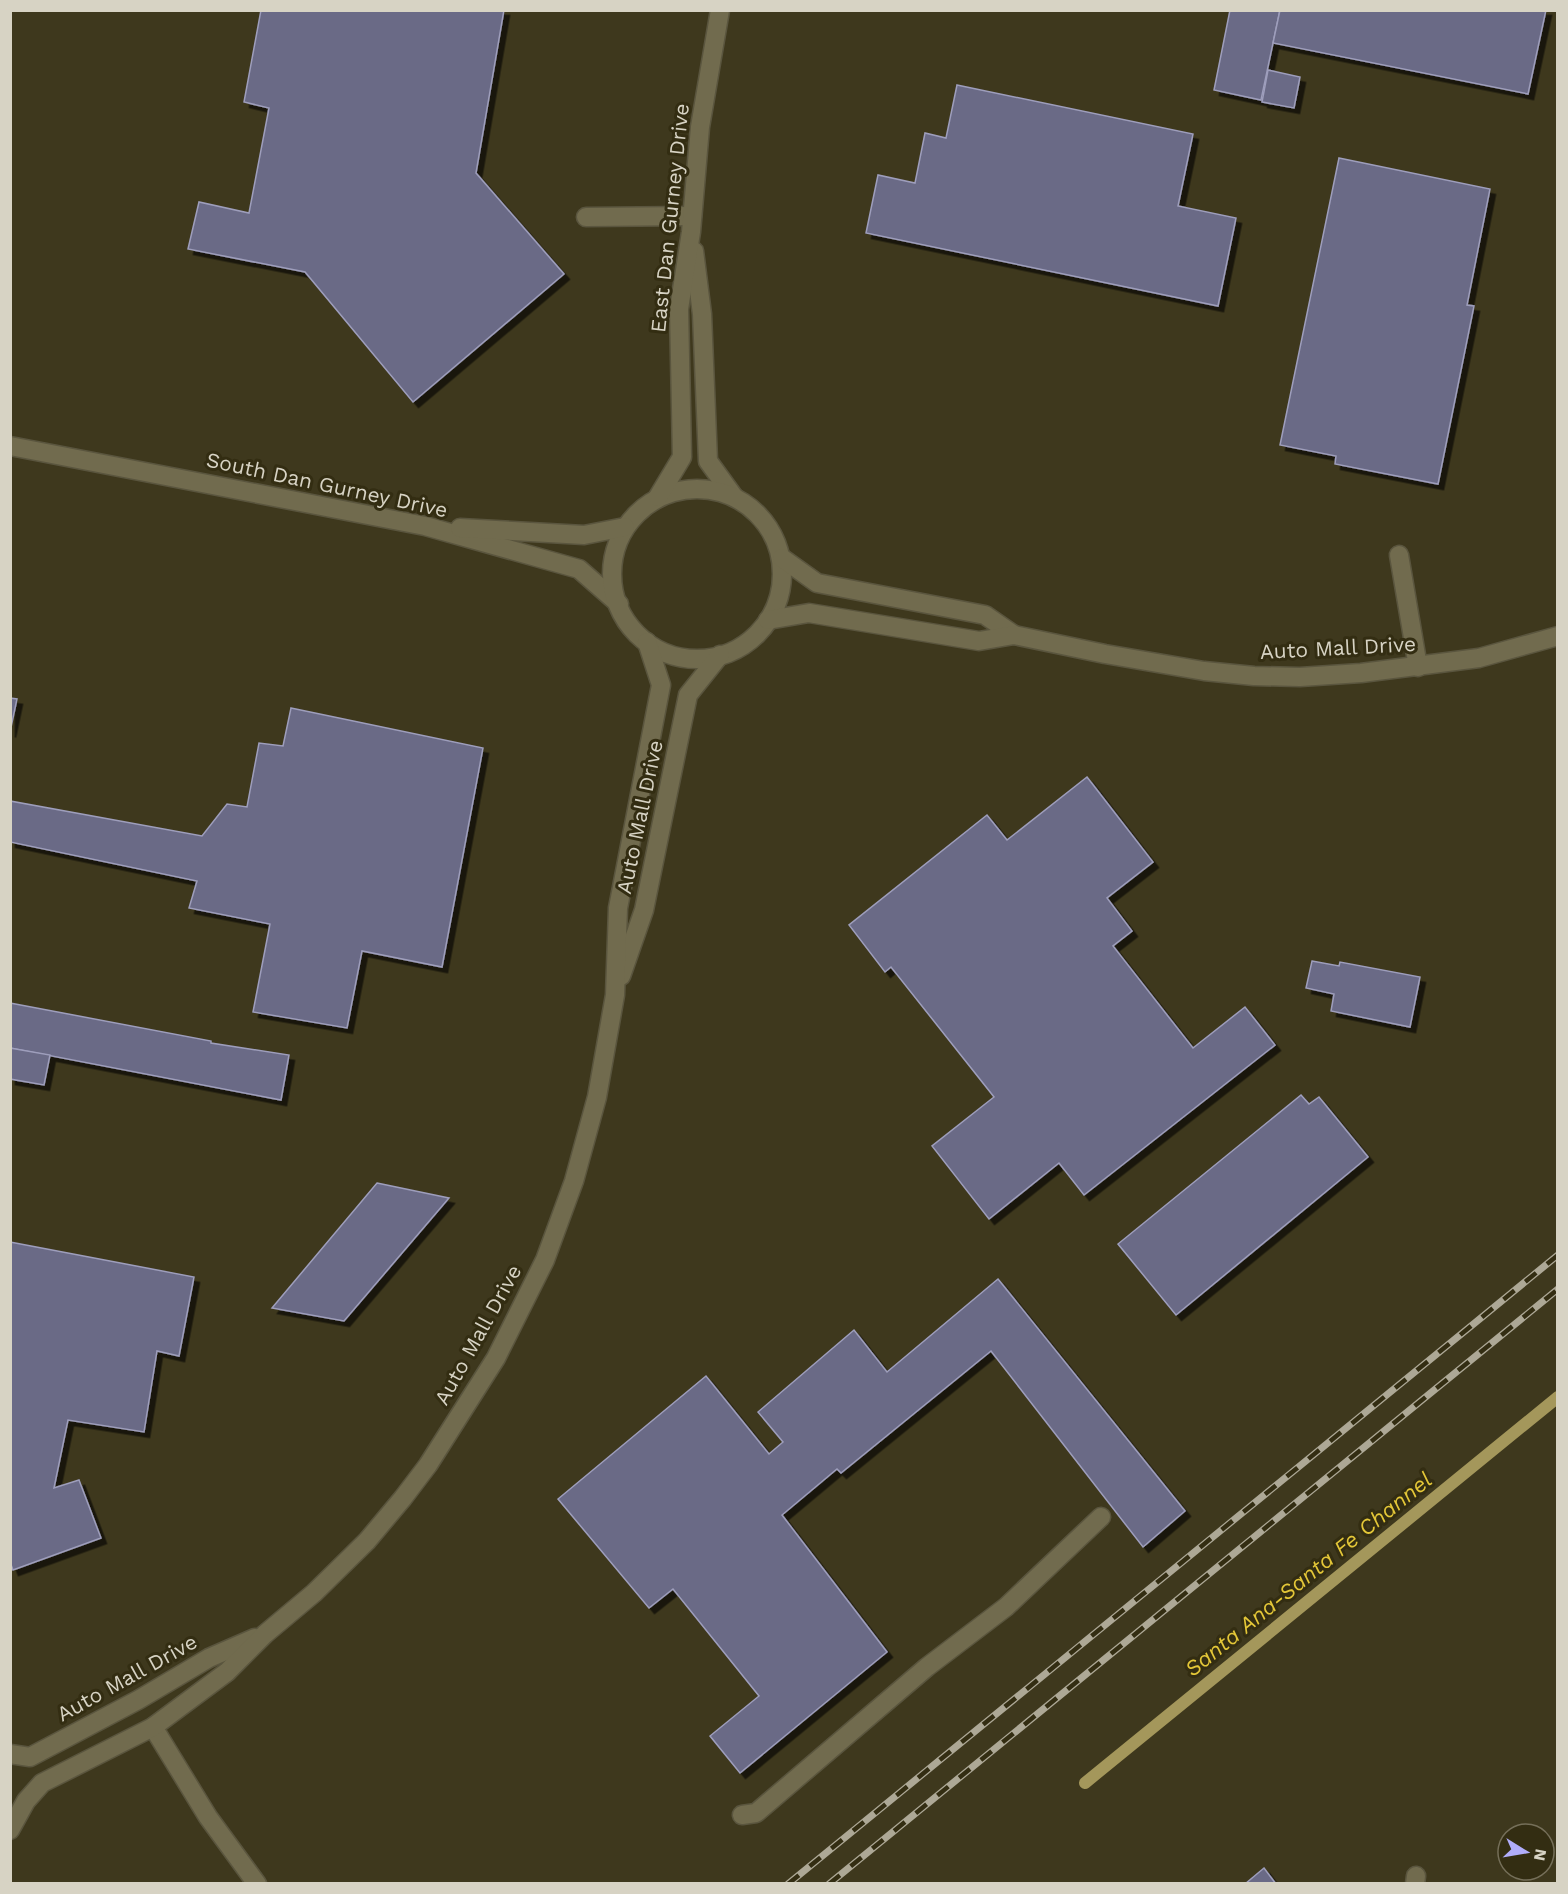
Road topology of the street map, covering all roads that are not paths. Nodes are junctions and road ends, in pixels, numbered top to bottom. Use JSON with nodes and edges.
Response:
{"nodes":[{"id":1,"x":720,"y":10,"type":"edge"},
{"id":2,"x":586,"y":217,"type":"dead end"},
{"id":3,"x":692,"y":224,"type":"junction"},
{"id":4,"x":10,"y":446,"type":"edge"},
{"id":5,"x":658,"y":497,"type":"junction"},
{"id":6,"x":737,"y":502,"type":"junction"},
{"id":7,"x":425,"y":526,"type":"junction"},
{"id":8,"x":625,"y":527,"type":"junction"},
{"id":9,"x":1399,"y":555,"type":"dead end"},
{"id":10,"x":782,"y":558,"type":"junction"},
{"id":11,"x":620,"y":604,"type":"junction"},
{"id":12,"x":768,"y":620,"type":"junction"},
{"id":13,"x":1014,"y":635,"type":"junction"},
{"id":14,"x":1557,"y":636,"type":"edge"},
{"id":15,"x":647,"y":642,"type":"junction"},
{"id":16,"x":720,"y":655,"type":"junction"},
{"id":17,"x":1418,"y":667,"type":"junction"},
{"id":18,"x":615,"y":995,"type":"junction"},
{"id":19,"x":1101,"y":1517,"type":"dead end"},
{"id":20,"x":265,"y":1634,"type":"junction"},
{"id":21,"x":153,"y":1727,"type":"junction"},
{"id":22,"x":10,"y":1754,"type":"edge"},
{"id":23,"x":742,"y":1815,"type":"dead end"},
{"id":24,"x":10,"y":1830,"type":"edge"},
{"id":25,"x":257,"y":1884,"type":"edge"}],
"edges":[{"from":1,"to":3,"type":"street","name":"East Dan Gurney Drive"},
{"from":2,"to":3,"type":"street"},
{"from":3,"to":5,"type":"street","name":"East Dan Gurney Drive"},
{"from":3,"to":6,"type":"street"},
{"from":4,"to":7,"type":"street","name":"South Dan Gurney Drive"},
{"from":5,"to":6,"type":"street"},
{"from":5,"to":8,"type":"street"},
{"from":6,"to":10,"type":"street"},
{"from":7,"to":8,"type":"street"},
{"from":7,"to":11,"type":"street","name":"South Dan Gurney Drive"},
{"from":8,"to":11,"type":"street"},
{"from":9,"to":17,"type":"street"},
{"from":10,"to":12,"type":"street"},
{"from":10,"to":13,"type":"street","name":"Auto Mall Drive"},
{"from":11,"to":15,"type":"street"},
{"from":12,"to":13,"type":"street","name":"Auto Mall Drive"},
{"from":12,"to":16,"type":"street"},
{"from":13,"to":17,"type":"street","name":"Auto Mall Drive"},
{"from":14,"to":17,"type":"street","name":"Auto Mall Drive"},
{"from":15,"to":16,"type":"street"},
{"from":15,"to":18,"type":"street","name":"Auto Mall Drive"},
{"from":16,"to":18,"type":"street","name":"Auto Mall Drive"},
{"from":18,"to":20,"type":"street","name":"Auto Mall Drive"},
{"from":19,"to":23,"type":"street"},
{"from":20,"to":21,"type":"street","name":"Auto Mall Drive"},
{"from":20,"to":22,"type":"street","name":"Auto Mall Drive"},
{"from":21,"to":24,"type":"street","name":"Auto Mall Drive"},
{"from":21,"to":25,"type":"street"}]}
